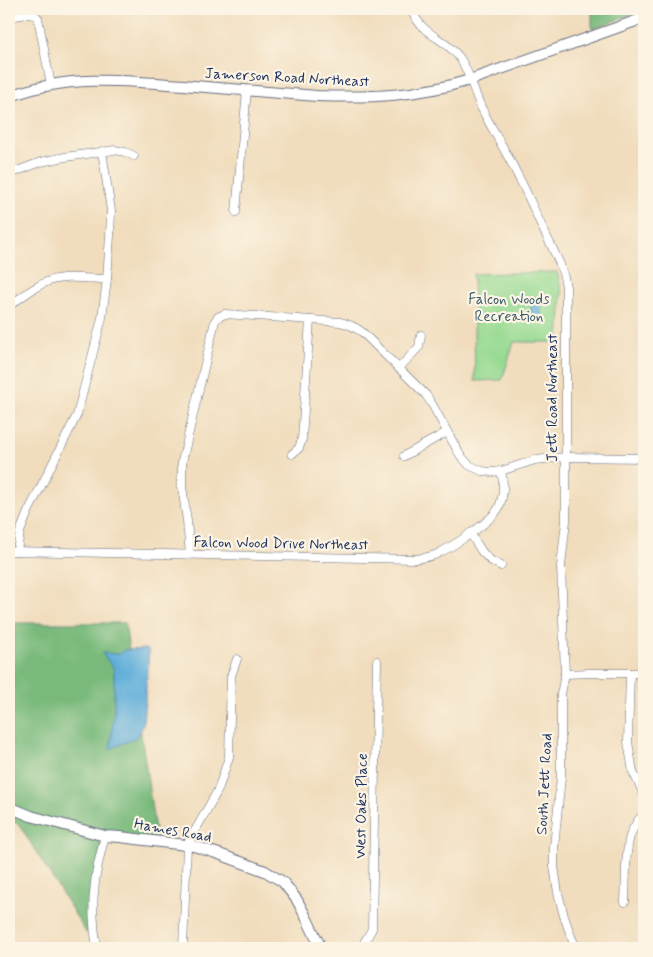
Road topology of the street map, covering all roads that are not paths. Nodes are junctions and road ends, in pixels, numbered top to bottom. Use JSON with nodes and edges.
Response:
{"nodes":[{"id":1,"x":411,"y":9,"type":"edge"},
{"id":2,"x":38,"y":12,"type":"edge"},
{"id":3,"x":9,"y":17,"type":"edge"},
{"id":4,"x":644,"y":18,"type":"edge"},
{"id":5,"x":470,"y":80,"type":"junction"},
{"id":6,"x":51,"y":85,"type":"junction"},
{"id":7,"x":247,"y":90,"type":"junction"},
{"id":8,"x":9,"y":97,"type":"edge"},
{"id":9,"x":102,"y":152,"type":"junction"},
{"id":10,"x":134,"y":156,"type":"dead end"},
{"id":11,"x":9,"y":174,"type":"edge"},
{"id":12,"x":236,"y":212,"type":"dead end"},
{"id":13,"x":107,"y":279,"type":"junction"},
{"id":14,"x":9,"y":306,"type":"edge"},
{"id":15,"x":310,"y":320,"type":"junction"},
{"id":16,"x":421,"y":335,"type":"dead end"},
{"id":17,"x":399,"y":368,"type":"junction"},
{"id":18,"x":447,"y":432,"type":"junction"},
{"id":19,"x":292,"y":454,"type":"dead end"},
{"id":20,"x":404,"y":456,"type":"dead end"},
{"id":21,"x":566,"y":457,"type":"junction"},
{"id":22,"x":644,"y":458,"type":"edge"},
{"id":23,"x":501,"y":471,"type":"junction"},
{"id":24,"x":470,"y":533,"type":"junction"},
{"id":25,"x":13,"y":551,"type":"edge"},
{"id":26,"x":190,"y":555,"type":"junction"},
{"id":27,"x":501,"y":566,"type":"dead end"},
{"id":28,"x":563,"y":618,"type":"joint"},
{"id":29,"x":236,"y":659,"type":"dead end"},
{"id":30,"x":377,"y":660,"type":"dead end"},
{"id":31,"x":630,"y":673,"type":"junction"},
{"id":32,"x":644,"y":673,"type":"edge"},
{"id":33,"x":565,"y":674,"type":"junction"},
{"id":34,"x":644,"y":794,"type":"edge"},
{"id":35,"x":9,"y":807,"type":"edge"},
{"id":36,"x":644,"y":814,"type":"edge"},
{"id":37,"x":105,"y":836,"type":"junction"},
{"id":38,"x":186,"y":845,"type":"junction"},
{"id":39,"x":625,"y":902,"type":"dead end"},
{"id":40,"x":97,"y":948,"type":"edge"},
{"id":41,"x":183,"y":948,"type":"edge"},
{"id":42,"x":321,"y":948,"type":"edge"},
{"id":43,"x":361,"y":948,"type":"edge"},
{"id":44,"x":577,"y":948,"type":"edge"}],
"edges":[{"from":1,"to":5,"type":"street","name":"Jett Road Northeast"},
{"from":2,"to":3,"type":"street"},
{"from":2,"to":6,"type":"street"},
{"from":4,"to":5,"type":"street","name":"Jamerson Road Northeast"},
{"from":5,"to":7,"type":"street","name":"Jamerson Road Northeast"},
{"from":5,"to":21,"type":"street","name":"Jett Road Northeast"},
{"from":6,"to":7,"type":"street","name":"Jamerson Road Northeast"},
{"from":6,"to":8,"type":"street","name":"Jamerson Road Northeast"},
{"from":7,"to":12,"type":"street"},
{"from":9,"to":10,"type":"street"},
{"from":9,"to":11,"type":"street"},
{"from":9,"to":13,"type":"street"},
{"from":13,"to":14,"type":"street"},
{"from":13,"to":25,"type":"street"},
{"from":15,"to":17,"type":"street"},
{"from":15,"to":19,"type":"street"},
{"from":15,"to":26,"type":"street"},
{"from":16,"to":17,"type":"street"},
{"from":17,"to":18,"type":"street"},
{"from":18,"to":20,"type":"street"},
{"from":18,"to":23,"type":"street"},
{"from":21,"to":22,"type":"street"},
{"from":21,"to":23,"type":"street"},
{"from":21,"to":28,"type":"street","name":"Jett Road Northeast"},
{"from":23,"to":24,"type":"street","name":"Falcon Wood Drive Northeast"},
{"from":24,"to":26,"type":"street","name":"Falcon Wood Drive Northeast"},
{"from":24,"to":27,"type":"street"},
{"from":25,"to":26,"type":"street","name":"Falcon Wood Drive Northeast"},
{"from":28,"to":33,"type":"street","name":"South Jett Road"},
{"from":29,"to":38,"type":"street"},
{"from":30,"to":43,"type":"street","name":"West Oaks Place"},
{"from":31,"to":32,"type":"street"},
{"from":31,"to":33,"type":"street"},
{"from":31,"to":34,"type":"street"},
{"from":33,"to":44,"type":"street","name":"South Jett Road"},
{"from":35,"to":37,"type":"street","name":"Hames Road"},
{"from":36,"to":39,"type":"street"},
{"from":37,"to":38,"type":"street","name":"Hames Road"},
{"from":37,"to":40,"type":"street"},
{"from":38,"to":41,"type":"street"},
{"from":38,"to":42,"type":"street","name":"Hames Road"}]}
